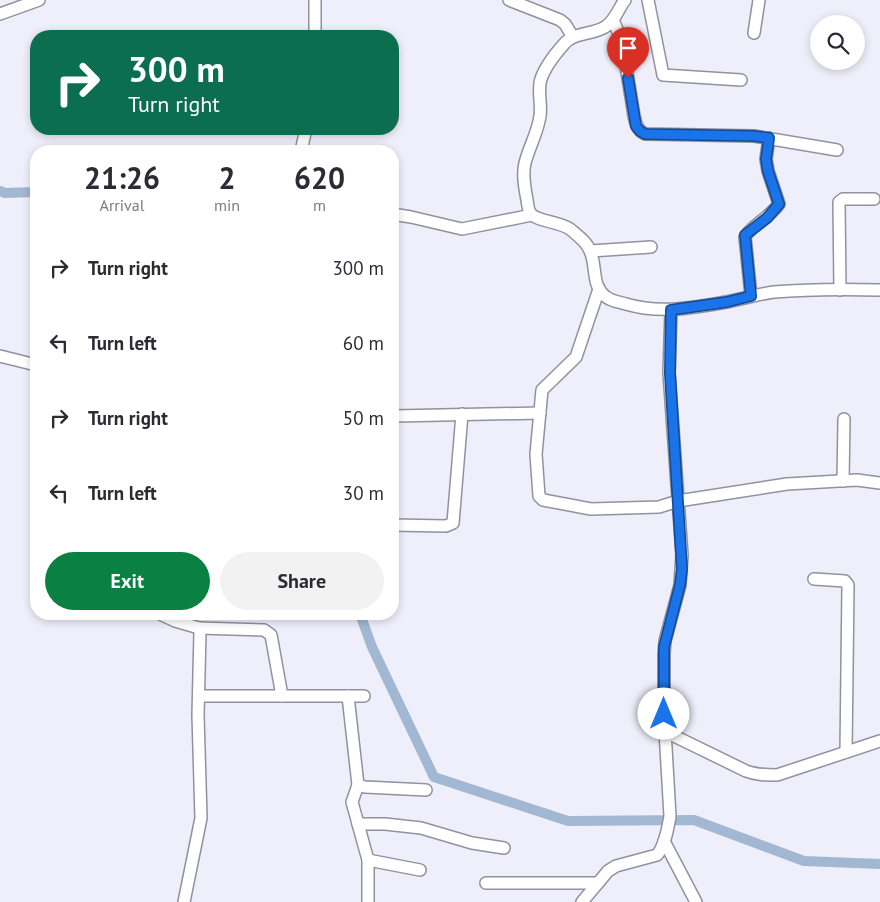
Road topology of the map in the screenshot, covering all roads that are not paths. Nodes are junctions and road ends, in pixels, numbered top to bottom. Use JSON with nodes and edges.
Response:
{"nodes":[{"id":1,"x":39,"y":0,"type":"edge"},
{"id":2,"x":315,"y":0,"type":"edge"},
{"id":3,"x":509,"y":0,"type":"edge"},
{"id":4,"x":625,"y":0,"type":"edge"},
{"id":5,"x":648,"y":0,"type":"edge"},
{"id":6,"x":759,"y":0,"type":"edge"},
{"id":7,"x":20,"y":3,"type":"edge"},
{"id":8,"x":0,"y":14,"type":"edge"},
{"id":9,"x":612,"y":20,"type":"junction"},
{"id":10,"x":315,"y":30,"type":"edge"},
{"id":11,"x":754,"y":33,"type":"dead end"},
{"id":12,"x":573,"y":37,"type":"junction"},
{"id":13,"x":741,"y":80,"type":"dead end"},
{"id":14,"x":769,"y":138,"type":"junction"},
{"id":15,"x":837,"y":150,"type":"dead end"},
{"id":16,"x":874,"y":199,"type":"dead end"},
{"id":17,"x":399,"y":215,"type":"edge"},
{"id":18,"x":532,"y":215,"type":"junction"},
{"id":19,"x":651,"y":247,"type":"dead end"},
{"id":20,"x":591,"y":251,"type":"junction"},
{"id":21,"x":599,"y":289,"type":"junction"},
{"id":22,"x":840,"y":290,"type":"junction"},
{"id":23,"x":880,"y":290,"type":"edge"},
{"id":24,"x":751,"y":296,"type":"junction"},
{"id":25,"x":671,"y":310,"type":"junction"},
{"id":26,"x":0,"y":356,"type":"edge"},
{"id":27,"x":30,"y":364,"type":"edge"},
{"id":28,"x":540,"y":413,"type":"junction"},
{"id":29,"x":462,"y":414,"type":"junction"},
{"id":30,"x":399,"y":416,"type":"edge"},
{"id":31,"x":844,"y":419,"type":"dead end"},
{"id":32,"x":844,"y":481,"type":"junction"},
{"id":33,"x":880,"y":483,"type":"edge"},
{"id":34,"x":678,"y":501,"type":"junction"},
{"id":35,"x":399,"y":525,"type":"edge"},
{"id":36,"x":814,"y":579,"type":"dead end"},
{"id":37,"x":173,"y":620,"type":"edge"},
{"id":38,"x":199,"y":628,"type":"junction"},
{"id":39,"x":199,"y":696,"type":"junction"},
{"id":40,"x":282,"y":696,"type":"junction"},
{"id":41,"x":348,"y":696,"type":"junction"},
{"id":42,"x":364,"y":696,"type":"dead end"},
{"id":43,"x":664,"y":731,"type":"junction"},
{"id":44,"x":880,"y":741,"type":"edge"},
{"id":45,"x":846,"y":752,"type":"junction"},
{"id":46,"x":358,"y":785,"type":"junction"},
{"id":47,"x":426,"y":790,"type":"dead end"},
{"id":48,"x":358,"y":824,"type":"junction"},
{"id":49,"x":665,"y":836,"type":"junction"},
{"id":50,"x":504,"y":848,"type":"dead end"},
{"id":51,"x":368,"y":860,"type":"junction"},
{"id":52,"x":420,"y":870,"type":"dead end"},
{"id":53,"x":486,"y":883,"type":"dead end"},
{"id":54,"x":598,"y":883,"type":"junction"},
{"id":55,"x":184,"y":902,"type":"edge"},
{"id":56,"x":368,"y":902,"type":"edge"},
{"id":57,"x":582,"y":902,"type":"edge"},
{"id":58,"x":696,"y":902,"type":"edge"}],
"edges":[{"from":1,"to":7,"type":"street"},
{"from":2,"to":10,"type":"street"},
{"from":3,"to":12,"type":"street"},
{"from":4,"to":9,"type":"street"},
{"from":5,"to":13,"type":"street"},
{"from":6,"to":11,"type":"street"},
{"from":7,"to":8,"type":"street"},
{"from":9,"to":12,"type":"street"},
{"from":9,"to":14,"type":"street"},
{"from":12,"to":18,"type":"street"},
{"from":14,"to":15,"type":"street"},
{"from":14,"to":24,"type":"street"},
{"from":16,"to":22,"type":"street"},
{"from":17,"to":18,"type":"street"},
{"from":18,"to":20,"type":"street"},
{"from":19,"to":20,"type":"street"},
{"from":20,"to":21,"type":"street"},
{"from":21,"to":25,"type":"street"},
{"from":21,"to":28,"type":"street"},
{"from":22,"to":23,"type":"street"},
{"from":22,"to":24,"type":"street"},
{"from":24,"to":25,"type":"street"},
{"from":25,"to":34,"type":"street"},
{"from":26,"to":27,"type":"street"},
{"from":28,"to":29,"type":"street"},
{"from":28,"to":34,"type":"street"},
{"from":29,"to":30,"type":"street"},
{"from":29,"to":35,"type":"street"},
{"from":31,"to":32,"type":"street"},
{"from":32,"to":33,"type":"street"},
{"from":32,"to":34,"type":"street"},
{"from":34,"to":43,"type":"street"},
{"from":36,"to":45,"type":"street"},
{"from":37,"to":38,"type":"street"},
{"from":38,"to":39,"type":"street"},
{"from":38,"to":40,"type":"street"},
{"from":39,"to":40,"type":"street"},
{"from":39,"to":55,"type":"street"},
{"from":40,"to":41,"type":"street"},
{"from":41,"to":42,"type":"street"},
{"from":41,"to":46,"type":"street"},
{"from":43,"to":45,"type":"street"},
{"from":43,"to":49,"type":"street"},
{"from":44,"to":45,"type":"street"},
{"from":46,"to":47,"type":"street"},
{"from":46,"to":48,"type":"street"},
{"from":48,"to":50,"type":"street"},
{"from":48,"to":51,"type":"street"},
{"from":49,"to":54,"type":"street"},
{"from":49,"to":58,"type":"street"},
{"from":51,"to":52,"type":"street"},
{"from":51,"to":56,"type":"street"},
{"from":53,"to":54,"type":"street"},
{"from":54,"to":57,"type":"street"}]}
